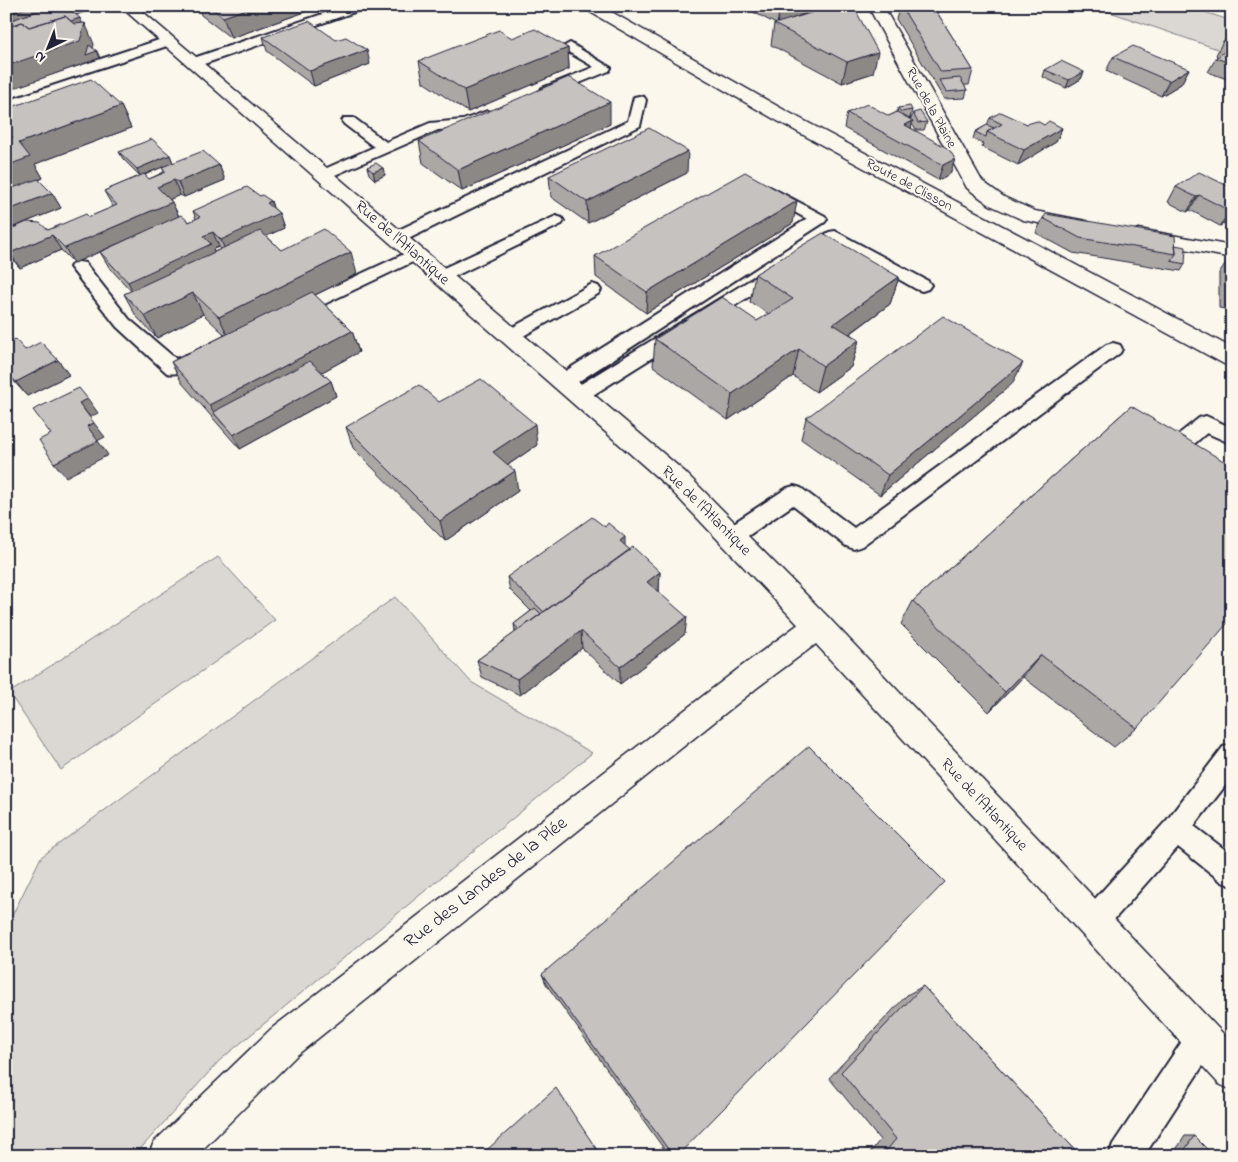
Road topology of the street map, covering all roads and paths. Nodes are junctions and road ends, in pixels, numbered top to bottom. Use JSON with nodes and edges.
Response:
{"nodes":[{"id":1,"x":359,"y":6,"type":"edge"},
{"id":2,"x":590,"y":6,"type":"edge"},
{"id":3,"x":874,"y":6,"type":"edge"},
{"id":4,"x":134,"y":8,"type":"edge"},
{"id":5,"x":168,"y":41,"type":"junction"},
{"id":6,"x":570,"y":47,"type":"edge"},
{"id":7,"x":193,"y":63,"type":"junction"},
{"id":8,"x":6,"y":95,"type":"edge"},
{"id":9,"x":530,"y":98,"type":"edge"},
{"id":10,"x":639,"y":100,"type":"dead end"},
{"id":11,"x":502,"y":109,"type":"edge"},
{"id":12,"x":349,"y":121,"type":"dead end"},
{"id":13,"x":384,"y":148,"type":"junction"},
{"id":14,"x":323,"y":175,"type":"junction"},
{"id":15,"x":755,"y":183,"type":"edge"},
{"id":16,"x":556,"y":221,"type":"dead end"},
{"id":17,"x":396,"y":238,"type":"junction"},
{"id":18,"x":1232,"y":252,"type":"edge"},
{"id":19,"x":415,"y":254,"type":"junction"},
{"id":20,"x":79,"y":267,"type":"dead end"},
{"id":21,"x":440,"y":276,"type":"junction"},
{"id":22,"x":922,"y":285,"type":"dead end"},
{"id":23,"x":592,"y":290,"type":"dead end"},
{"id":24,"x":272,"y":322,"type":"edge"},
{"id":25,"x":510,"y":336,"type":"junction"},
{"id":26,"x":219,"y":347,"type":"edge"},
{"id":27,"x":1114,"y":349,"type":"dead end"},
{"id":28,"x":1232,"y":358,"type":"edge"},
{"id":29,"x":570,"y":388,"type":"junction"},
{"id":30,"x":1232,"y":437,"type":"edge"},
{"id":31,"x":1171,"y":451,"type":"edge"},
{"id":32,"x":730,"y":536,"type":"junction"},
{"id":33,"x":818,"y":626,"type":"junction"},
{"id":34,"x":1232,"y":756,"type":"edge"},
{"id":35,"x":1176,"y":829,"type":"junction"},
{"id":36,"x":1232,"y":872,"type":"edge"},
{"id":37,"x":1093,"y":922,"type":"junction"},
{"id":38,"x":1202,"y":1039,"type":"junction"},
{"id":39,"x":1232,"y":1071,"type":"edge"},
{"id":40,"x":168,"y":1156,"type":"edge"},
{"id":41,"x":1126,"y":1156,"type":"edge"}],
"edges":[{"from":1,"to":7,"type":"lane"},
{"from":2,"to":28,"type":"street","name":"Route de Clisson"},
{"from":3,"to":18,"type":"street","name":"Rue de la Plaine"},
{"from":4,"to":5,"type":"street","name":"Rue de l'Atlantique"},
{"from":5,"to":7,"type":"street","name":"Rue de l'Atlantique"},
{"from":5,"to":8,"type":"lane"},
{"from":6,"to":9,"type":"lane"},
{"from":7,"to":14,"type":"street","name":"Rue de l'Atlantique"},
{"from":10,"to":17,"type":"lane"},
{"from":11,"to":13,"type":"lane"},
{"from":12,"to":13,"type":"lane"},
{"from":13,"to":14,"type":"lane"},
{"from":14,"to":17,"type":"street","name":"Rue de l'Atlantique"},
{"from":15,"to":29,"type":"lane"},
{"from":16,"to":21,"type":"lane"},
{"from":17,"to":19,"type":"street","name":"Rue de l'Atlantique"},
{"from":19,"to":21,"type":"street","name":"Rue de l'Atlantique"},
{"from":19,"to":24,"type":"lane"},
{"from":20,"to":26,"type":"lane"},
{"from":21,"to":25,"type":"street","name":"Rue de l'Atlantique"},
{"from":22,"to":29,"type":"lane"},
{"from":23,"to":25,"type":"lane"},
{"from":25,"to":29,"type":"street","name":"Rue de l'Atlantique"},
{"from":27,"to":32,"type":"lane"},
{"from":29,"to":32,"type":"street","name":"Rue de l'Atlantique"},
{"from":30,"to":31,"type":"lane"},
{"from":32,"to":33,"type":"street","name":"Rue de l'Atlantique"},
{"from":33,"to":37,"type":"street","name":"Rue de l'Atlantique"},
{"from":33,"to":40,"type":"street","name":"Rue des Landes de la Plée"},
{"from":34,"to":35,"type":"lane"},
{"from":35,"to":36,"type":"lane"},
{"from":35,"to":37,"type":"lane"},
{"from":37,"to":38,"type":"street","name":"Rue de l'Atlantique"},
{"from":38,"to":39,"type":"street","name":"Rue de l'Atlantique"},
{"from":38,"to":41,"type":"lane"}]}
